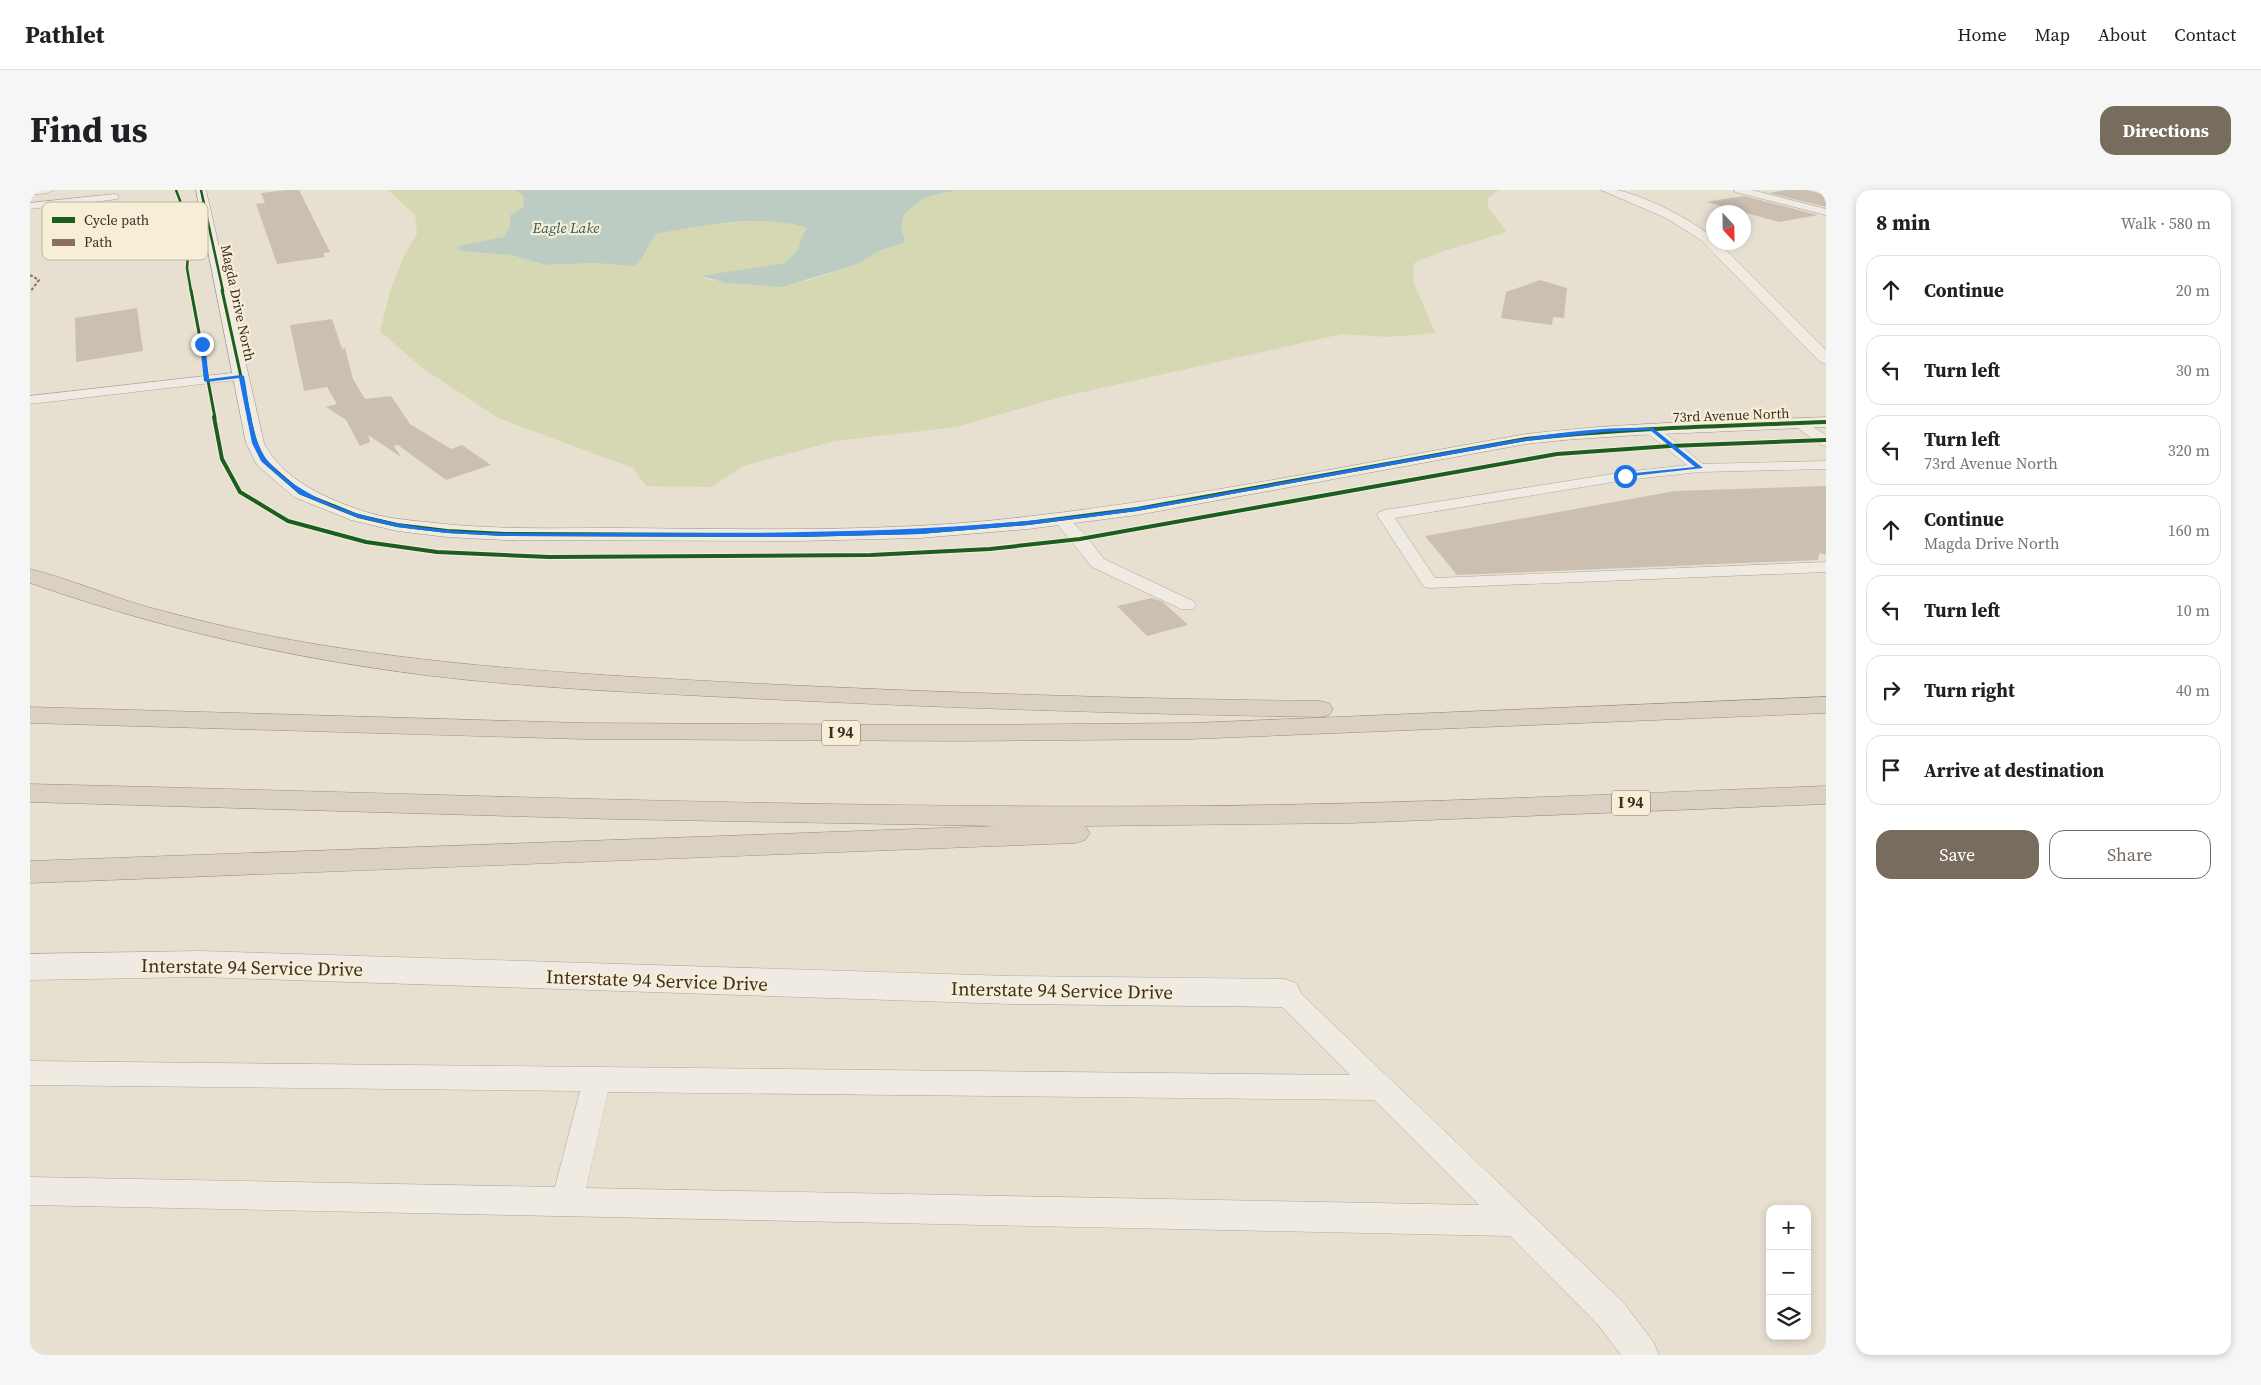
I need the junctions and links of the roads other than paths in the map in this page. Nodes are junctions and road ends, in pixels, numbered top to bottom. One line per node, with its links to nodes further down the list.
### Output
1 (48, 190): 4 (street)
2 (1606, 190): 9 (street)
3 (1739, 190): 7 (street)
4 (30, 192)
5 (115, 197): 6 (lane)
6 (68, 202)
7 (1826, 212)
8 (208, 223): 10 (street, Magda Drive North)
9 (1826, 359)
10 (241, 376): 11 (lane); 19 (street, Magda Drive North)
11 (30, 400)
12 (1826, 422): 13 (street, 73rd Avenue North)
13 (1800, 424): 14 (street, 73rd Avenue North); 15 (lane)
14 (1651, 429): 17 (lane); 18 (street, 73rd Avenue North)
15 (1826, 442)
16 (1826, 465): 17 (lane)
17 (1700, 468): 20 (lane)
18 (1061, 519): 19 (street, 73rd Avenue North); 22 (lane)
19 (504, 534)
20 (1826, 567)
21 (30, 576): 24 (highway)
22 (1187, 605)
23 (1826, 704): 24 (highway, I 94)
24 (1652, 712): 25 (highway, I 94)
25 (30, 715)
26 (30, 793): 28 (highway, I 94)
27 (1826, 795): 28 (highway, I 94)
28 (1436, 811): 29 (highway)
29 (30, 872)
30 (30, 967): 31 (street, Interstate 94 Service Drive)
31 (1284, 993): 34 (lane)
32 (30, 1072): 33 (lane)
33 (597, 1079): 34 (lane); 36 (lane)
34 (1380, 1088): 37 (lane)
35 (30, 1191): 36 (lane)
36 (566, 1202): 37 (lane)
37 (1515, 1221): 38 (lane)
38 (1642, 1355)

